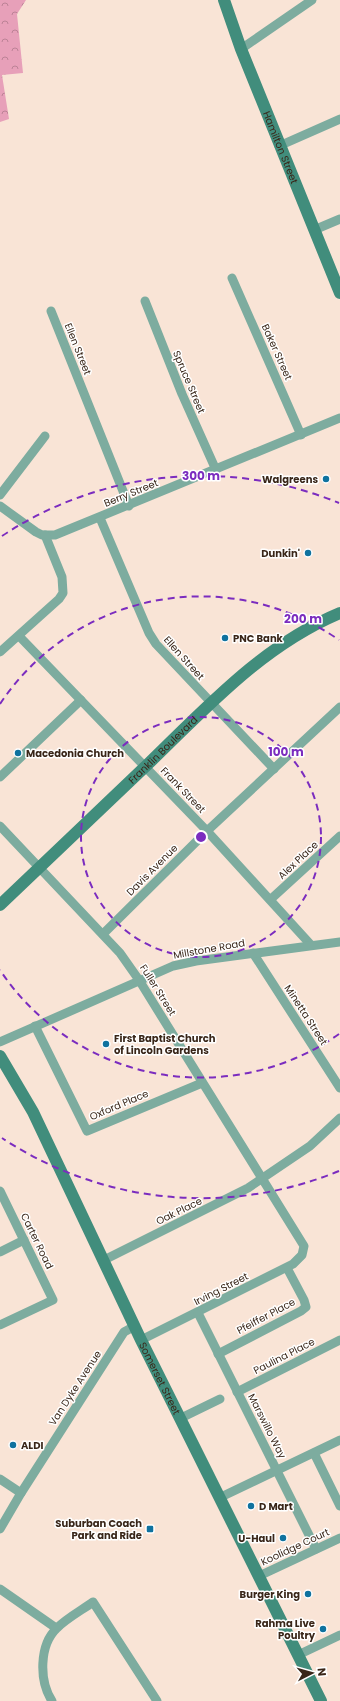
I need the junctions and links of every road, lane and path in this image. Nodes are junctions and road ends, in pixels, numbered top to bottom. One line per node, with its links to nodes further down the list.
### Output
1 (224, 0): 3 (main road, Hamilton Street)
2 (312, 0): 3 (street)
3 (241, 49): 5 (main road, Hamilton Street)
4 (340, 119): 5 (street)
5 (279, 146): 7 (main road, Hamilton Street)
6 (340, 219): 7 (street)
7 (314, 230): 9 (main road, Hamilton Street)
8 (232, 278): 13 (street, Baker Street)
9 (340, 293)
10 (145, 302): 15 (street, Spruce Street)
11 (51, 311): 18 (street, Ellen Street)
12 (340, 418): 13 (street, Berry Street)
13 (301, 435): 15 (street, Berry Street)
14 (45, 436): 16 (street)
15 (216, 470): 18 (street, Berry Street)
16 (0, 495)
17 (0, 506): 20 (street)
18 (130, 506): 19 (street, Berry Street)
19 (100, 518): 20 (street, Berry Street); 25 (street, Ellen Street)
20 (45, 535): 22 (street)
21 (340, 613): 25 (main road, Franklin Boulevard)
22 (18, 636): 23 (street); 24 (street, Frank Street)
23 (0, 652)
24 (81, 700): 27 (street, Frank Street); 29 (street)
25 (210, 703): 27 (main road, Franklin Boulevard); 28 (street, Ellen Street)
26 (340, 707): 28 (street, Davis Avenue)
27 (145, 766): 31 (street, Frank Street); 33 (main road, Franklin Boulevard)
28 (274, 769): 31 (street, Davis Avenue)
29 (0, 778)
30 (0, 826): 33 (street, Fuller Street)
31 (207, 831): 34 (street, Frank Street); 36 (street, Davis Avenue)
32 (340, 836): 34 (street, Alex Place)
33 (39, 867): 35 (main road, Franklin Boulevard); 36 (street, Fuller Street)
34 (271, 900): 38 (street, Frank Street)
35 (0, 905)
36 (103, 934): 40 (street, Fuller Street)
37 (340, 942): 38 (street, Millstone Road)
38 (311, 945): 39 (street, Millstone Road)
39 (253, 953): 40 (street, Millstone Road); 45 (street, Minetta Street)
40 (139, 980): 41 (street, Millstone Road); 44 (street, Fuller Street)
41 (35, 1026): 42 (street, Millstone Road); 44 (street, Oxford Place)
42 (0, 1042)
43 (0, 1056): 52 (main road, Somerset Street)
44 (202, 1083): 47 (street, Fuller Street)
45 (340, 1088)
46 (340, 1118): 47 (street, Oak Place)
47 (262, 1178): 50 (street, Fuller Street); 52 (street, Oak Place)
48 (0, 1191): 49 (street, Carter Road)
49 (24, 1240): 51 (street); 55 (street, Carter Road)
50 (304, 1250): 53 (street, Irving Street)
51 (0, 1252)
52 (104, 1260): 56 (main road, Somerset Street)
53 (287, 1268): 54 (street, Irving Street); 59 (street, Pfeiffer Place)
54 (198, 1313): 57 (street, Irving Street); 59 (street, Marswillo Way)
55 (0, 1325)
56 (135, 1326): 57 (main road, Somerset Street); 67 (street, Van Dyke Avenue)
57 (142, 1340): 62 (main road, Somerset Street)
58 (340, 1340): 60 (street, Paulina Place)
59 (218, 1354): 60 (street, Marswillo Way)
60 (237, 1392): 65 (street, Marswillo Way)
61 (220, 1399): 62 (street)
62 (181, 1418): 68 (main road, Somerset Street)
63 (340, 1440): 64 (street)
64 (314, 1453): 65 (street); 69 (street)
65 (277, 1470): 68 (street); 72 (street, Marswillo Way)
66 (0, 1479): 67 (street)
67 (21, 1492): 70 (street, Van Dyke Avenue)
68 (221, 1497): 73 (main road, Somerset Street)
69 (340, 1506)
70 (0, 1529)
71 (340, 1538): 72 (street, Koolidge Court)
72 (316, 1549): 73 (street, Koolidge Court)
73 (259, 1576): 77 (main road, Somerset Street)
74 (0, 1589): 75 (street)
75 (56, 1628): 78 (street); 79 (street)
76 (340, 1635): 77 (street)
77 (298, 1655): 80 (main road, Somerset Street)
78 (52, 1701)
79 (157, 1701)
80 (321, 1701)

